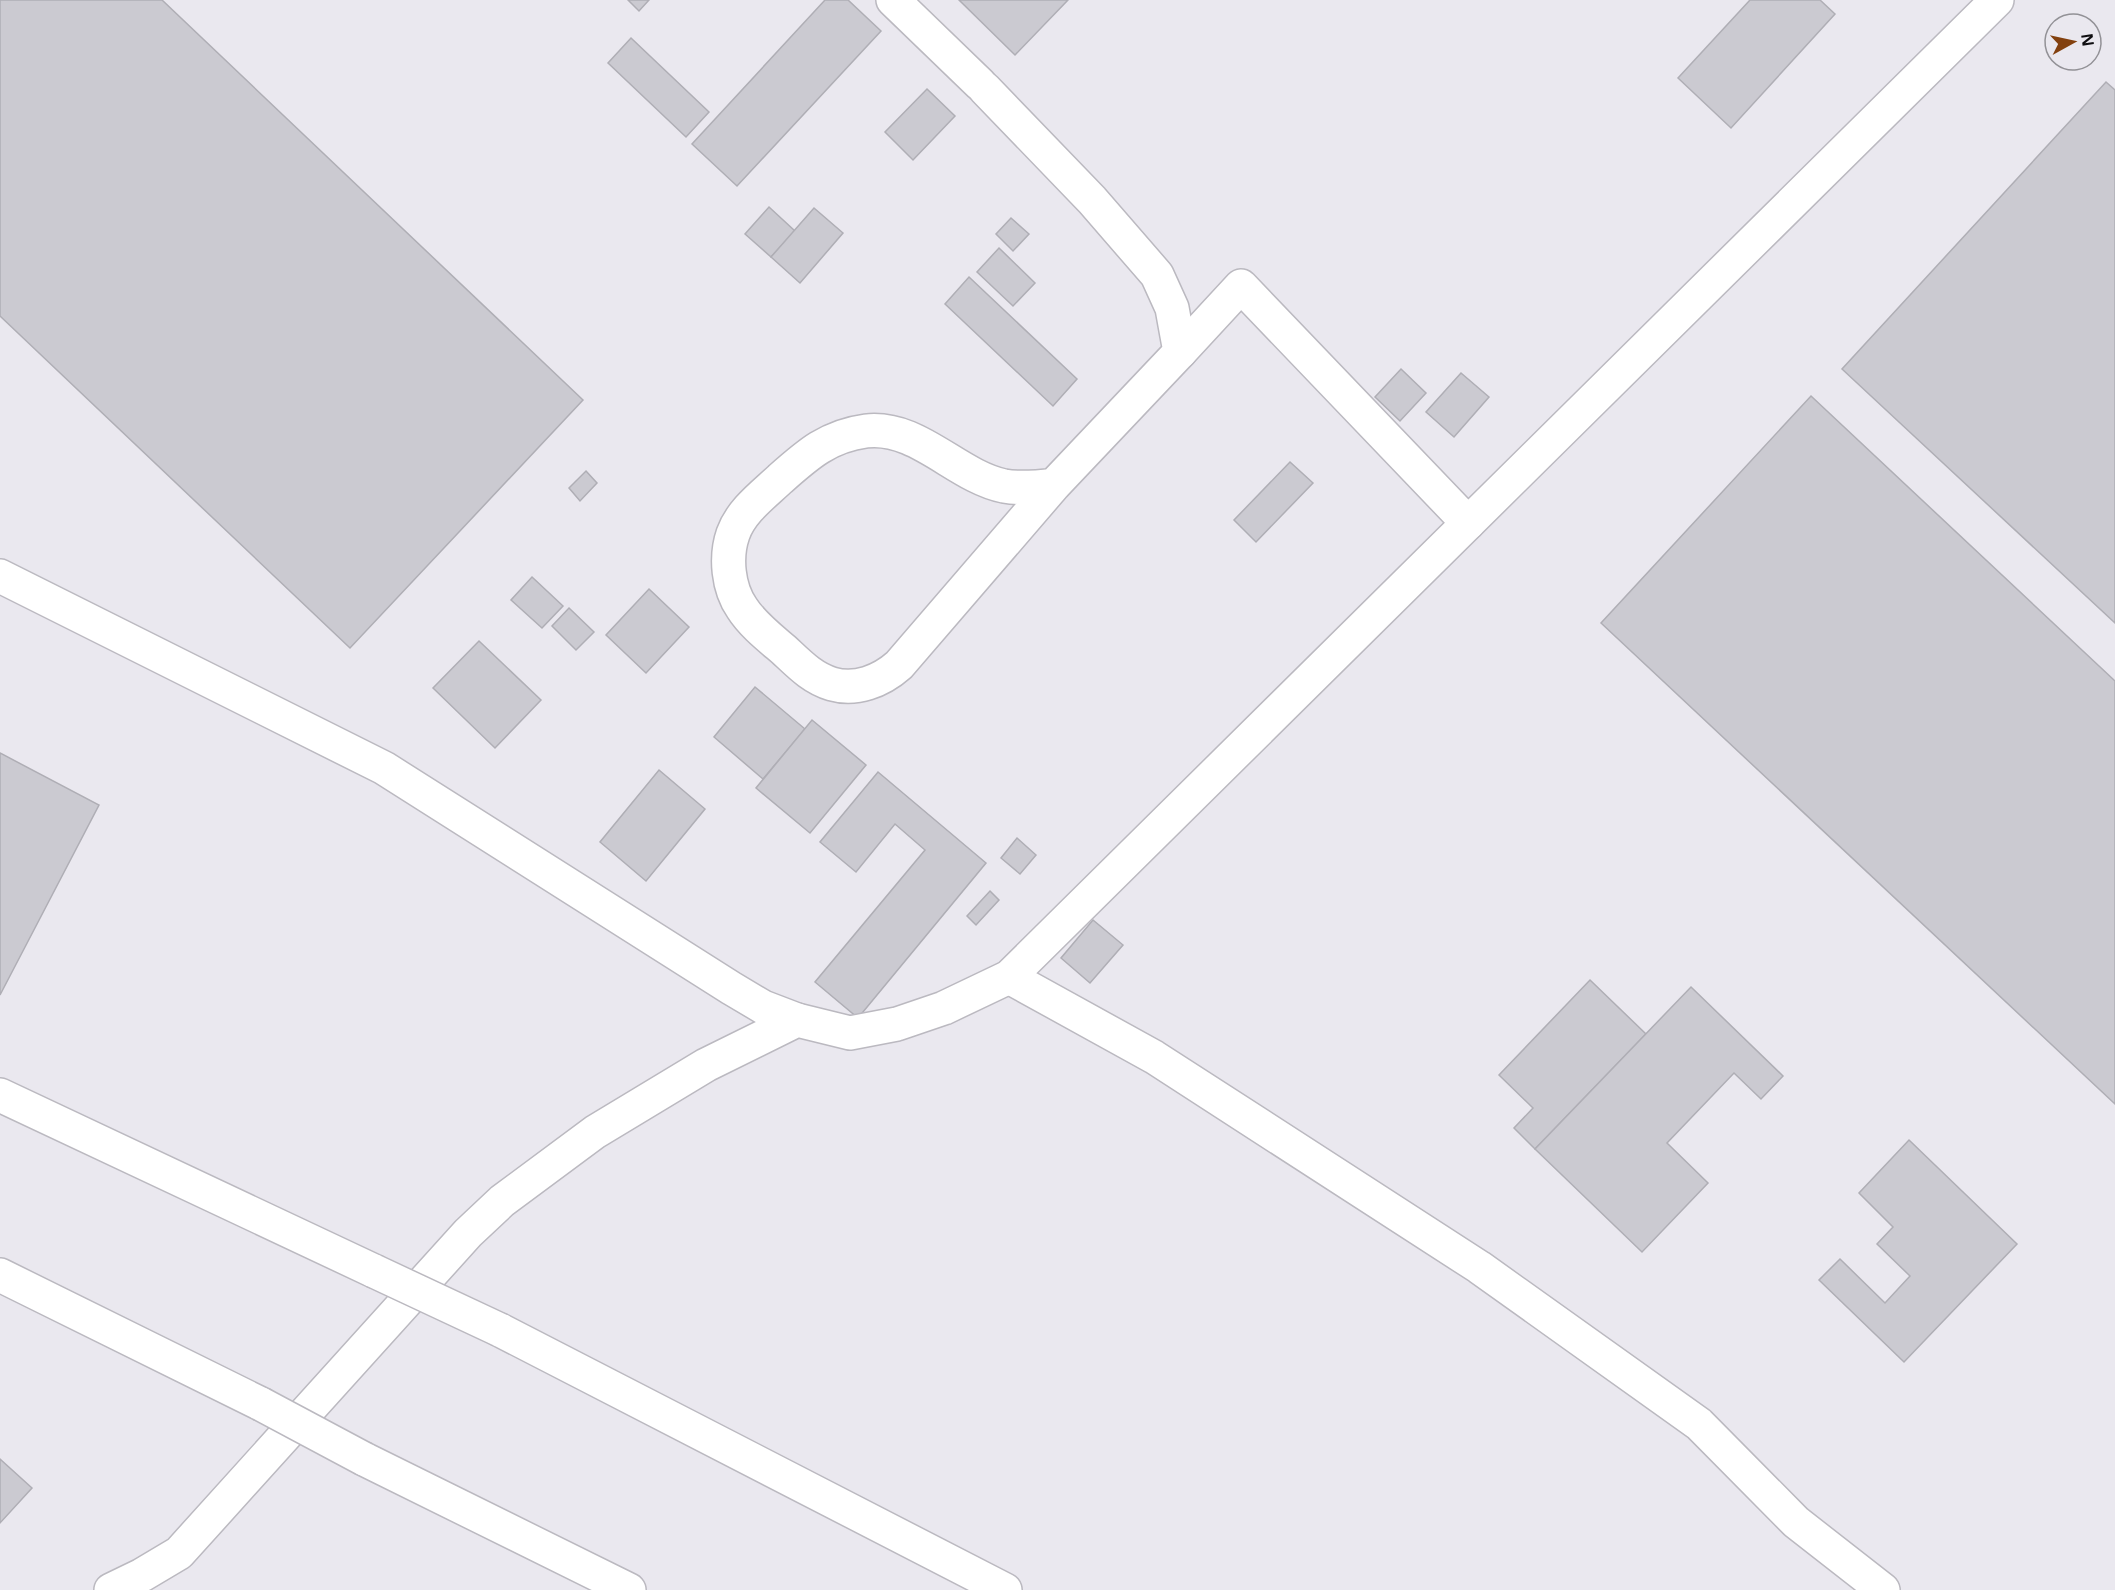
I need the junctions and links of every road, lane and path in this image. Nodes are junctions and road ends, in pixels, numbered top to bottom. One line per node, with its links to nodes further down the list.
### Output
1 (893, 0): 3 (main road)
2 (1997, 0): 5 (main road)
3 (1180, 352): 4 (main road); 5 (main road)
4 (1054, 485): 4 (main road)
5 (1468, 523): 7 (main road)
6 (0, 576): 8 (main road)
7 (1009, 977): 8 (main road); 14 (main road)
8 (796, 1020): 11 (main road)
9 (0, 1095): 13 (main road, bridge)
10 (0, 1275): 12 (main road, bridge)
11 (111, 1590)
12 (629, 1590)
13 (1005, 1590)
14 (1883, 1590)

